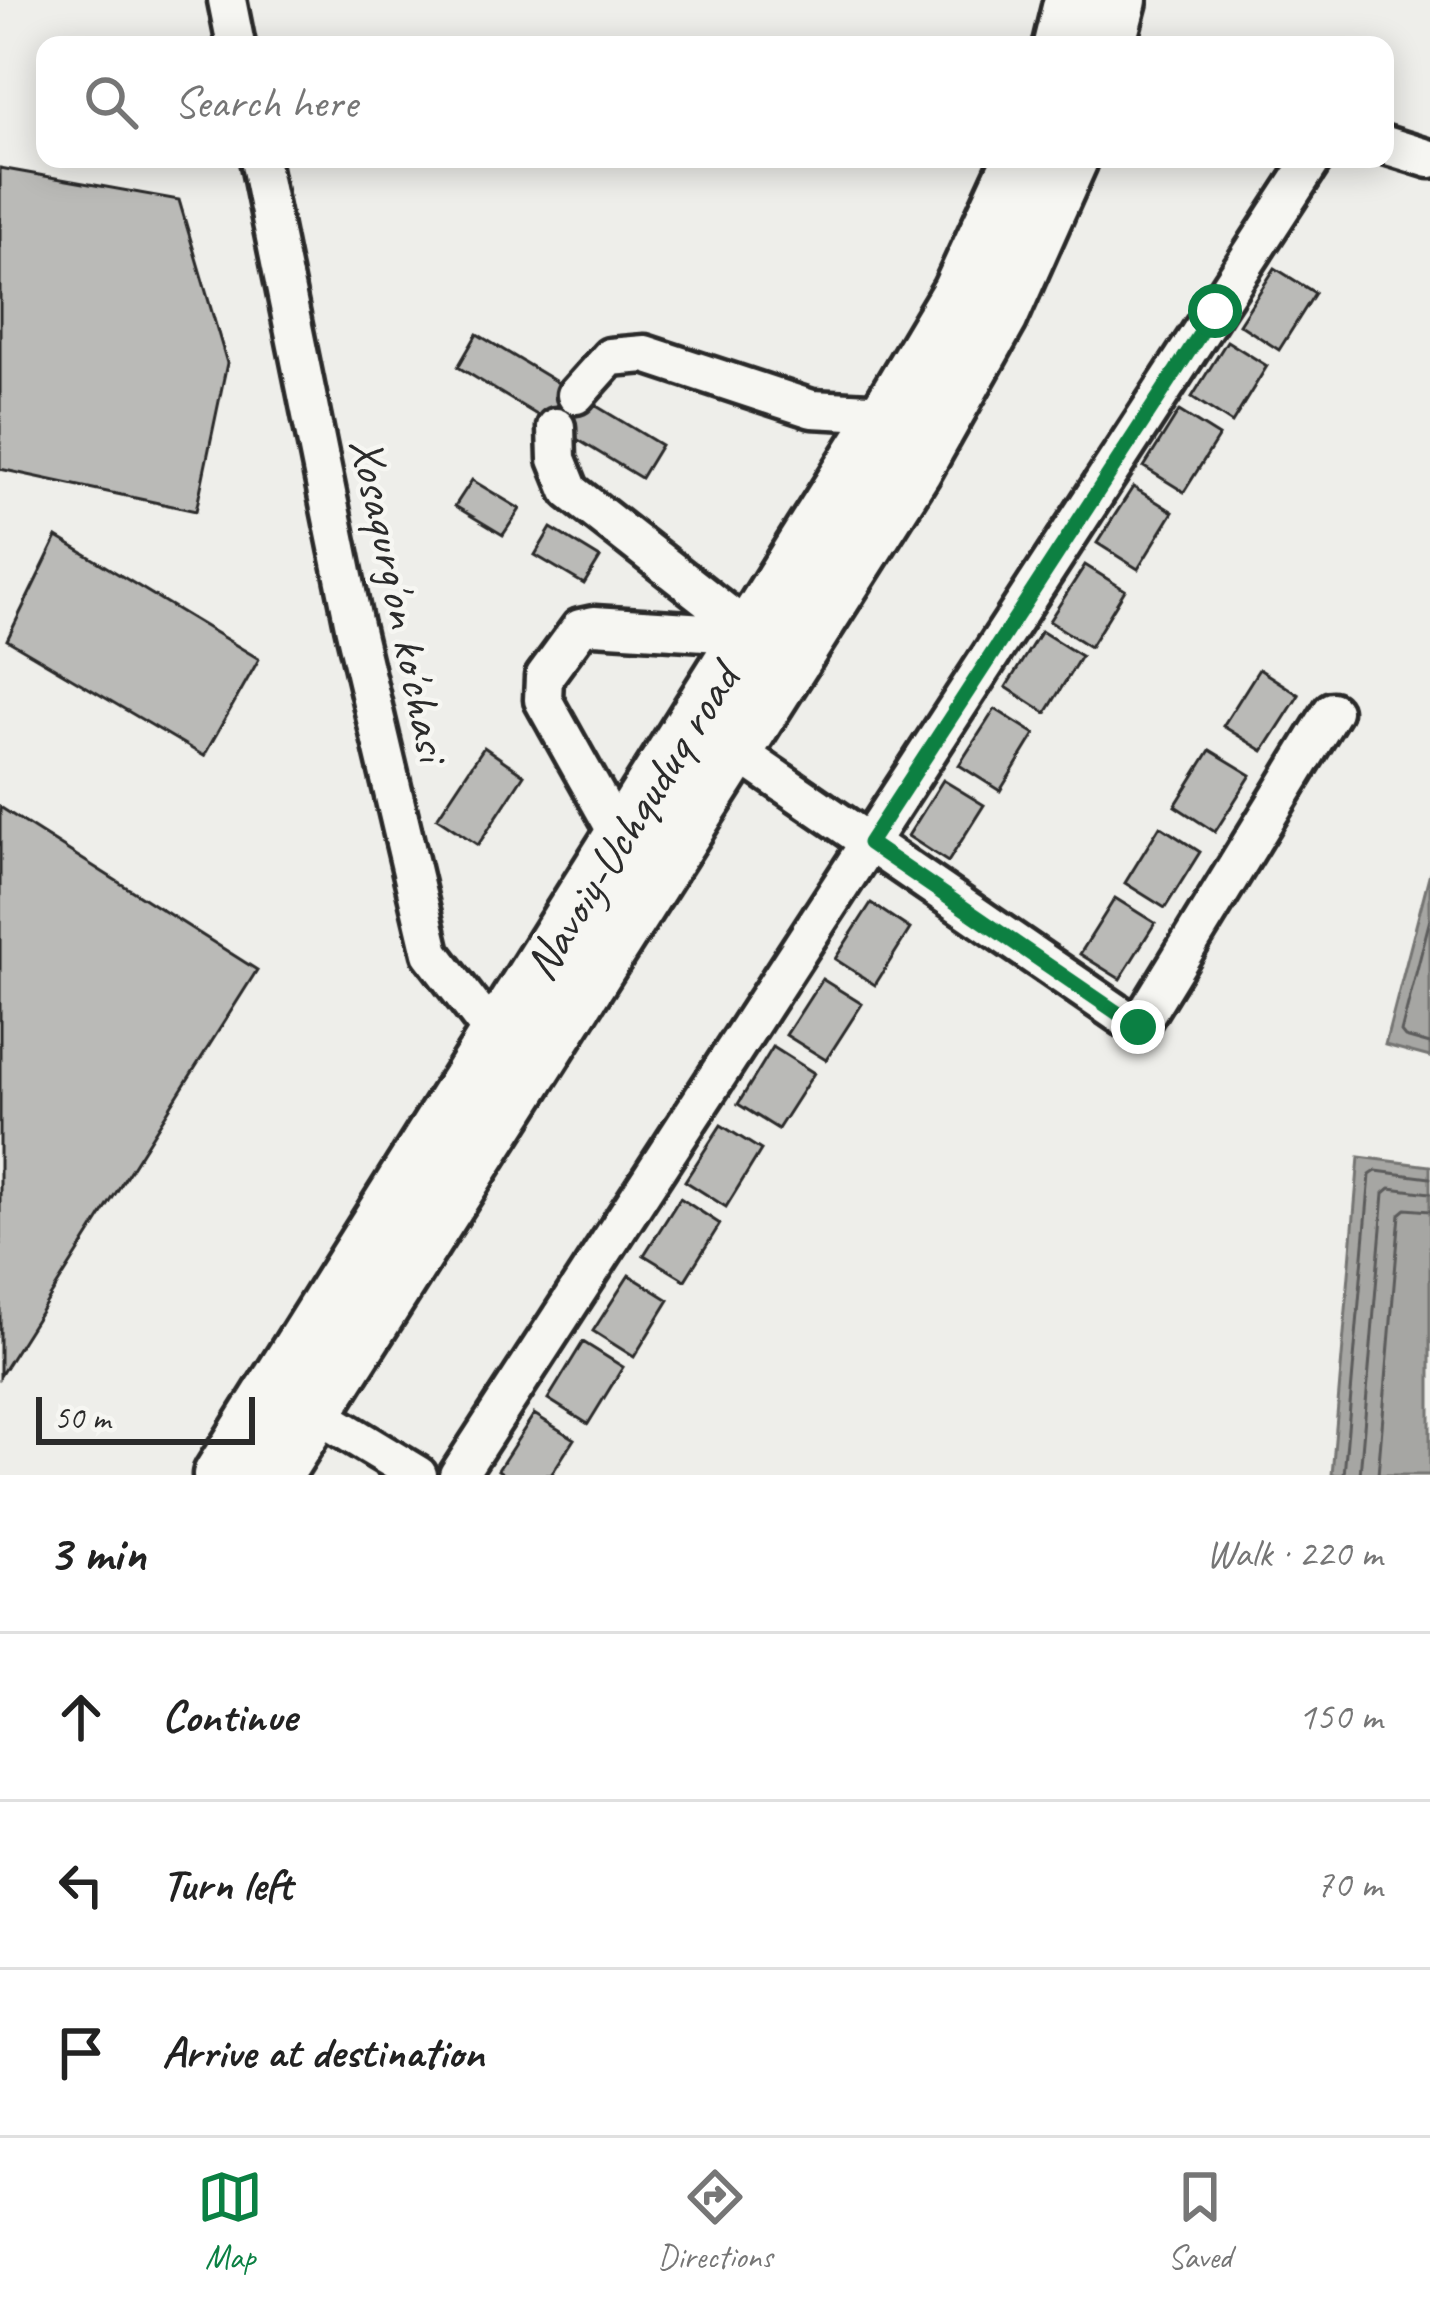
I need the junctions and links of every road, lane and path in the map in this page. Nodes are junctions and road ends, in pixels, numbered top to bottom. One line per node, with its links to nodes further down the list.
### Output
1 (226, 0): 4 (street)
2 (1072, 0): 3 (highway)
3 (1104, 35)
4 (234, 36)
5 (1394, 148): 6 (street)
6 (1430, 159)
7 (261, 168): 19 (street, Xosaqurg'on ko'chasi)
8 (1017, 168): 12 (highway, Navoiy-Uchquduq road)
9 (1066, 168): 16 (highway, Navoiy-Uchquduq road)
10 (1307, 168): 18 (street)
11 (576, 395): 12 (street)
12 (888, 413): 14 (highway, Navoiy-Uchquduq road)
13 (556, 427): 14 (street)
14 (750, 632): 17 (highway, Navoiy-Uchquduq road); 17 (street)
15 (1332, 711): 18 (street)
16 (736, 751): 18 (street); 19 (highway, Navoiy-Uchquduq road)
17 (620, 838): 19 (highway, Navoiy-Uchquduq road)
18 (869, 843): 24 (street)
19 (511, 1056): 20 (highway, Navoiy-Uchquduq road); 21 (highway, Navoiy-Uchquduq road)
20 (314, 1412): 22 (highway, Navoiy-Uchquduq road); 23 (street)
21 (220, 1475)
22 (274, 1475)
23 (418, 1475)
24 (458, 1475)

